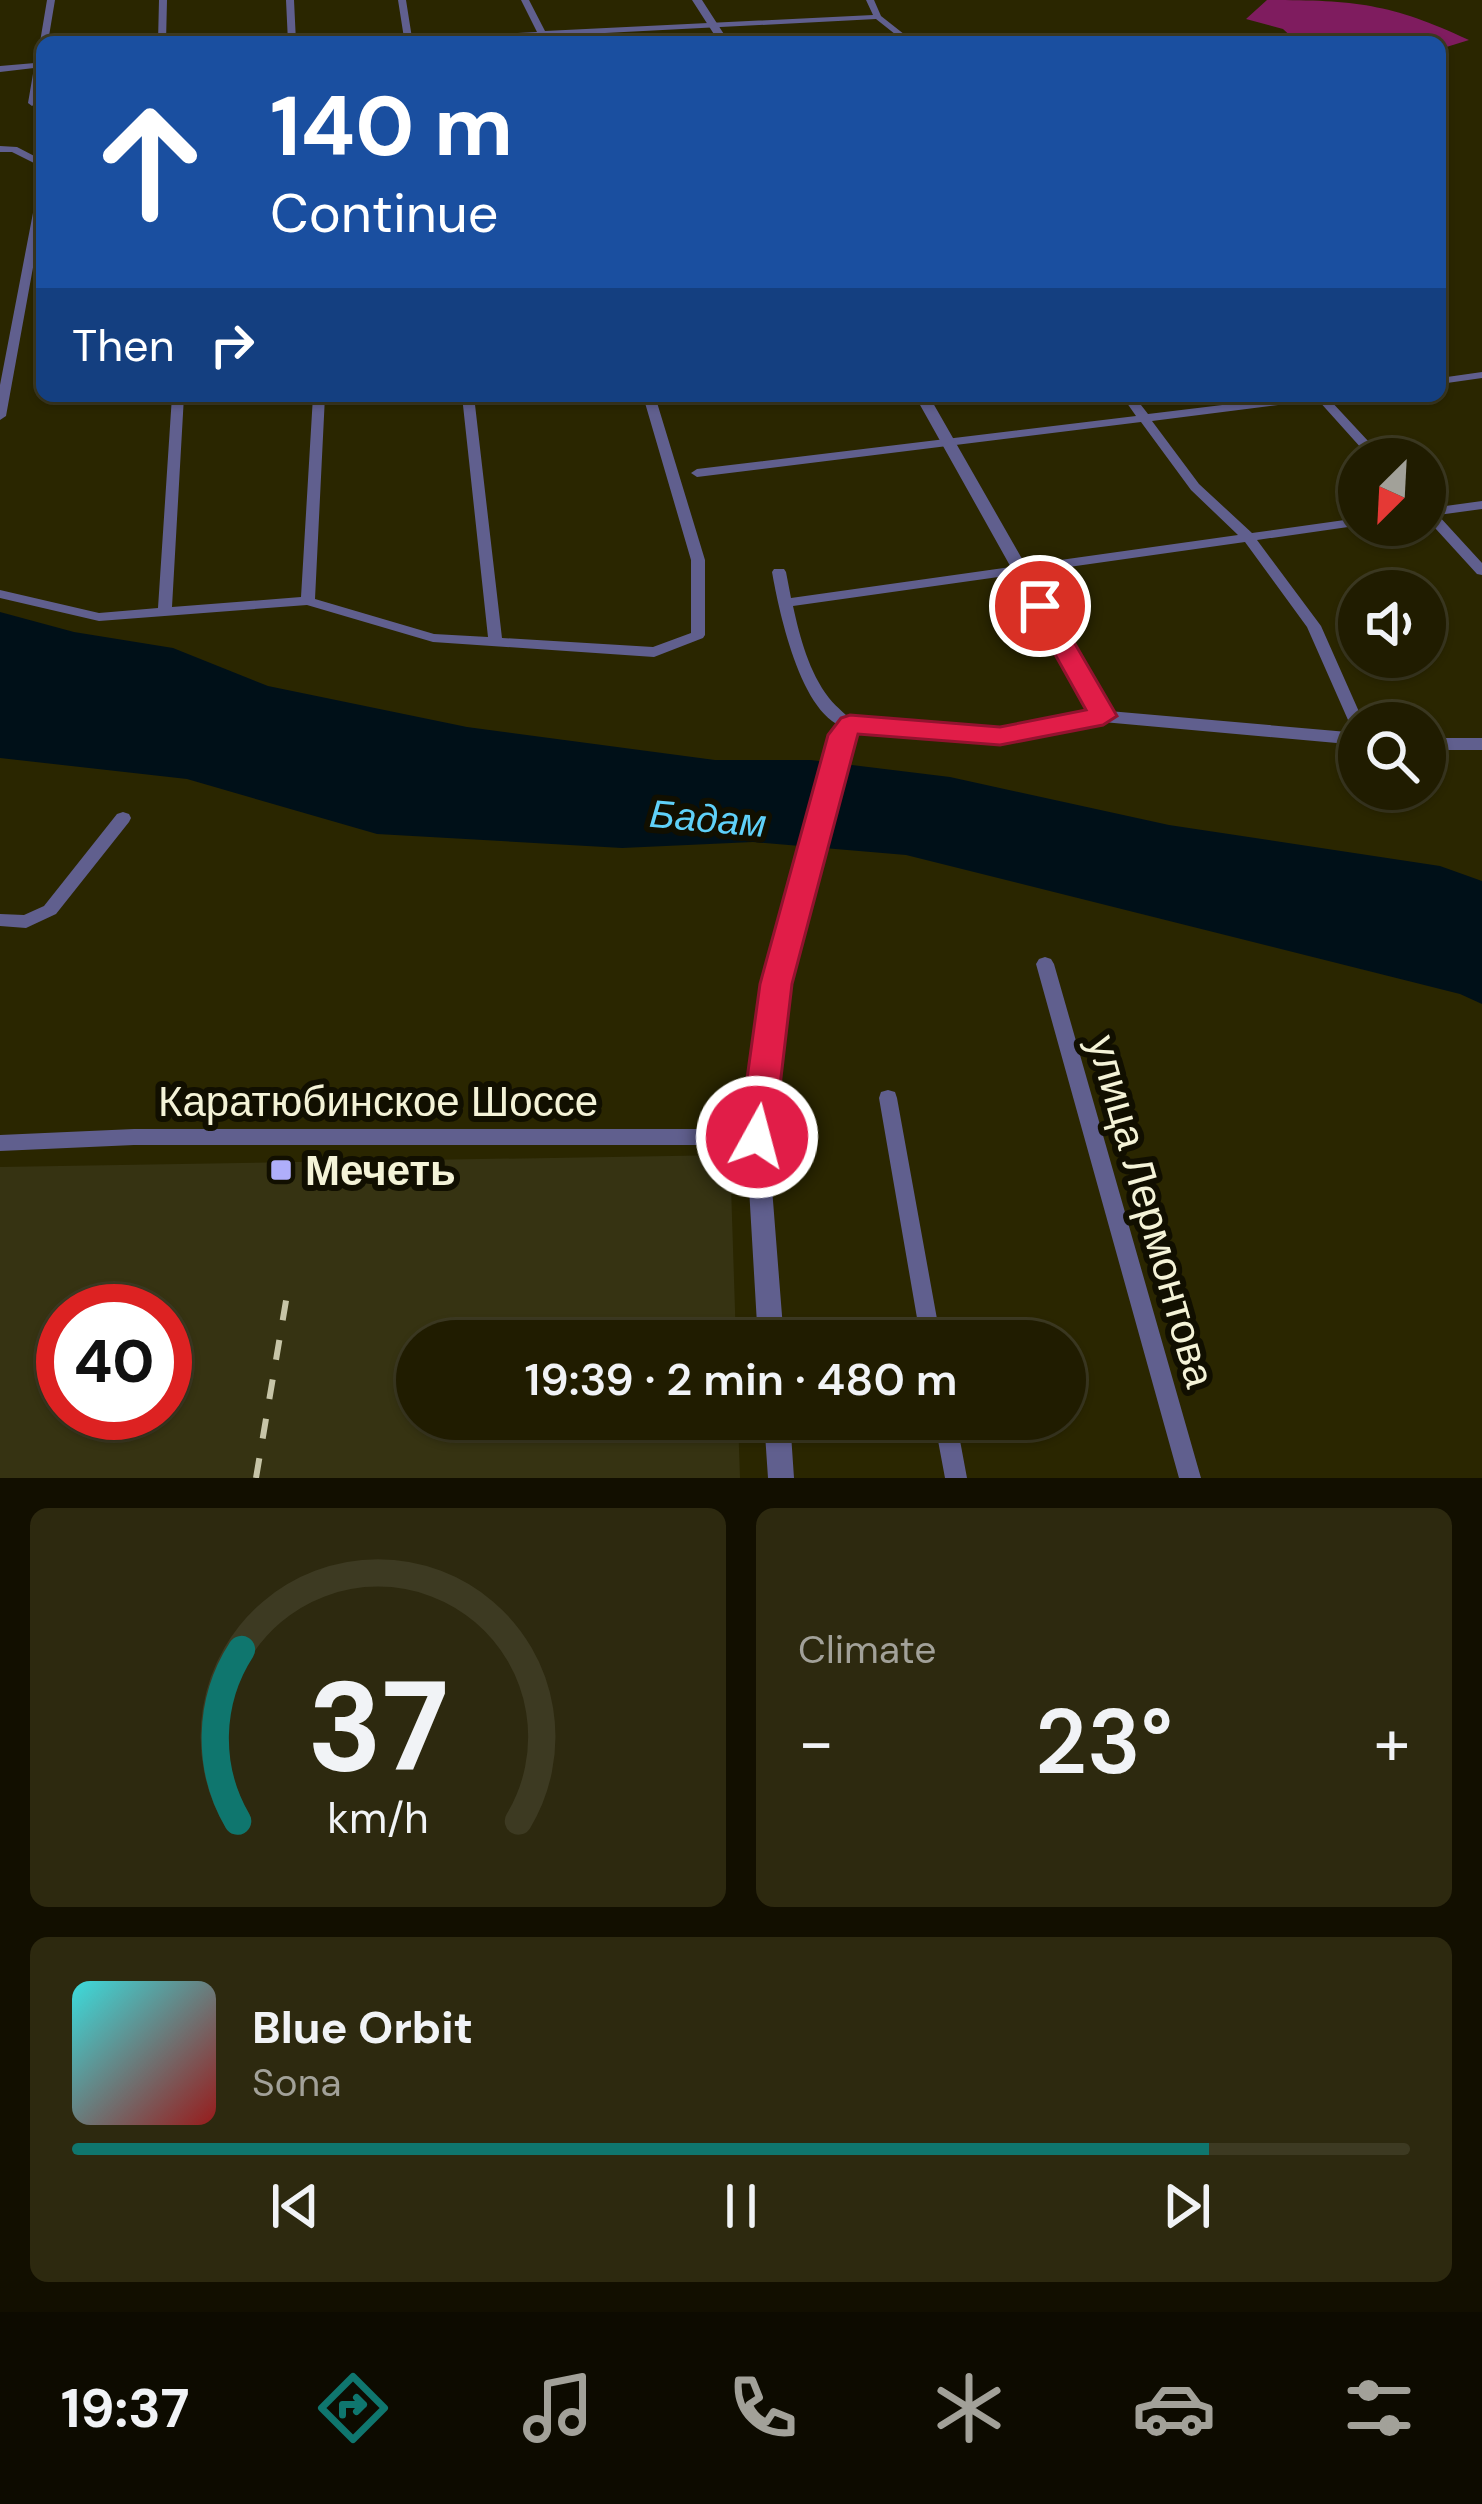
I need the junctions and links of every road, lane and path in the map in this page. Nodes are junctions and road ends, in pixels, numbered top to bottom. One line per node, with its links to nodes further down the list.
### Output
1 (51, 0): 10 (street)
2 (163, 0): 11 (street)
3 (290, 0): 12 (street)
4 (402, 0): 13 (street)
5 (524, 0): 14 (street)
6 (697, 0): 9 (street)
7 (870, 0): 8 (street)
8 (878, 17): 9 (street); 17 (street)
9 (713, 26): 15 (street); 16 (street)
10 (45, 36)
11 (162, 36)
12 (292, 36)
13 (407, 36)
14 (542, 36)
15 (583, 36)
16 (720, 36)
17 (902, 36)
18 (36, 65): 19 (street)
19 (0, 69)
20 (36, 84): 21 (street)
21 (32, 103)
22 (0, 149): 23 (street)
23 (36, 161)
24 (36, 241): 35 (street)
25 (1482, 375): 26 (street)
26 (1446, 380)
27 (178, 402): 51 (street)
28 (319, 402): 49 (street)
29 (469, 402): 52 (street)
30 (652, 402): 52 (street)
31 (925, 402): 38 (street)
32 (1133, 402): 36 (street)
33 (1274, 402): 36 (street)
34 (1327, 402): 37 (street)
35 (0, 416)
36 (1147, 418): 38 (street); 44 (street)
37 (1359, 438)
38 (948, 442): 39 (street); 45 (street)
39 (697, 473)
40 (1482, 505): 41 (street)
41 (1446, 510)
42 (1338, 525): 44 (street)
43 (1446, 533): 47 (street)
44 (1248, 537): 45 (street); 53 (street)
45 (1019, 569): 50 (street); 54 (street)
46 (779, 572): 50 (street)
47 (1482, 572)
48 (0, 594): 51 (street)
49 (308, 601): 51 (street); 52 (street)
50 (785, 604): 55 (street)
51 (165, 610)
52 (494, 641)
53 (1347, 702)
54 (1103, 716): 55 (street); 56 (street)
55 (850, 724): 63 (street)
56 (1338, 737)
57 (1446, 744): 58 (street)
58 (1482, 744)
59 (123, 818): 60 (street)
60 (0, 920)
61 (1045, 964): 71 (street, улица Лермонтова)
62 (889, 1098): 66 (street)
63 (757, 1137): 64 (street, Каратюбинское Шоссе); 65 (street)
64 (0, 1143)
65 (770, 1320)
66 (928, 1320)
67 (778, 1440): 69 (street)
68 (949, 1440): 70 (street)
69 (781, 1478)
70 (956, 1478)
71 (1190, 1478)

